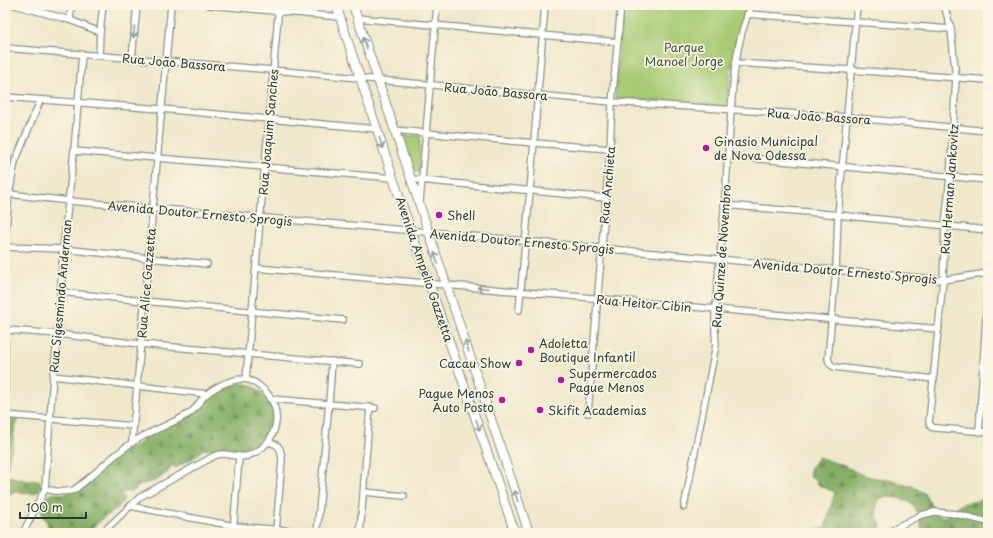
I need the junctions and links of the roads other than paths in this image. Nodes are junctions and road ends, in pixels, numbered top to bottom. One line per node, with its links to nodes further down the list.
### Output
1 (15, 5): 15 (street)
2 (71, 5): 20 (street)
3 (103, 5): 24 (street)
4 (137, 5): 30 (street, one-way to 30)
5 (171, 5): 31 (street, Rua Alice Gazzetta)
6 (209, 5): 16 (street)
7 (336, 5): 18 (main road, Avenida Ampelio Gazzetta)
8 (353, 5): 19 (main road, Avenida Ampelio Gazzetta)
9 (437, 5): 22 (street)
10 (545, 5): 25 (street)
11 (620, 5): 26 (street, Rua Anchieta)
12 (752, 5): 17 (street, Rua Quinze de Novembro)
13 (857, 5): 21 (street)
14 (944, 5): 23 (street, Rua Herman Jankovitz)
15 (38, 8): 20 (street)
16 (279, 8): 18 (street); 33 (street, Rua Joaquim Sanches)
17 (747, 14): 21 (street); 32 (street, Rua Quinze de Novembro)
18 (340, 17): 36 (main road, Avenida Ampelio Gazzetta)
19 (357, 18): 22 (street); 37 (main road, Avenida Ampelio Gazzetta, one-way to 19)
20 (70, 20): 24 (street)
21 (855, 22): 23 (street); 34 (street)
22 (436, 26): 25 (street); 39 (street)
23 (951, 29): 35 (street, Rua Herman Jankovitz)
24 (100, 32): 29 (street)
25 (542, 35): 26 (street); 40 (street)
26 (618, 42): 43 (street, Rua Anchieta)
27 (5, 48): 28 (street, Rua João Bassora)
28 (82, 55): 29 (street, Rua João Bassora); 44 (street, Rua Sigesmindo Anderman)
29 (99, 55): 30 (street, Rua João Bassora)
30 (132, 58): 31 (street, Rua João Bassora)
31 (165, 62): 33 (street, Rua João Bassora); 45 (street, Rua Alice Gazzetta)
32 (736, 63): 34 (street); 46 (street, Rua Quinze de Novembro)
33 (274, 70): 36 (street, Rua João Bassora); 48 (street, Rua Joaquim Sanches)
34 (851, 70): 35 (street); 47 (street)
35 (956, 78): 38 (street); 49 (street, Rua Herman Jankovitz)
36 (362, 79): 37 (street, Rua João Bassora); 50 (main road, Avenida Ampelio Gazzetta)
37 (378, 80): 39 (street, Rua João Bassora); 51 (main road, Avenida Ampelio Gazzetta)
38 (988, 80)
39 (430, 86): 40 (street, Rua João Bassora); 53 (street)
40 (538, 94): 43 (street, Rua João Bassora); 54 (street)
41 (5, 97): 42 (street)
42 (40, 101): 44 (street); 67 (street)
43 (612, 102): 46 (street, Rua João Bassora); 55 (street, Rua Anchieta)
44 (78, 103): 45 (street); 56 (street, Rua Sigesmindo Anderman)
45 (161, 109): 48 (street); 58 (street, Rua Alice Gazzetta)
46 (731, 111): 47 (street, Rua João Bassora); 57 (street, Rua Quinze de Novembro)
47 (846, 117): 49 (street, Rua João Bassora); 60 (street)
48 (268, 119): 50 (street); 59 (street, Rua Joaquim Sanches)
49 (954, 127): 52 (street, Rua João Bassora); 61 (street, Rua Herman Jankovitz)
50 (377, 129): 62 (main road, Avenida Ampelio Gazzetta, one-way to 62)
51 (394, 130): 53 (street); 63 (main road, Avenida Ampelio Gazzetta)
52 (988, 131)
53 (426, 132): 54 (street); 64 (street)
54 (534, 143): 55 (street); 66 (street)
55 (610, 149): 68 (street, Rua Anchieta)
56 (74, 151): 58 (street); 69 (street, Rua Sigesmindo Anderman)
57 (728, 156): 60 (street); 70 (street, Rua Quinze de Novembro)
58 (157, 158): 59 (street); 71 (street, Rua Alice Gazzetta)
59 (265, 167): 62 (street); 74 (street, Rua Joaquim Sanches)
60 (842, 167): 61 (street); 73 (street)
61 (950, 177): 65 (street); 75 (street, Rua Herman Jankovitz)
62 (393, 178): 77 (main road, Avenida Ampelio Gazzetta)
63 (410, 179): 64 (street); 72 (main road, Avenida Ampelio Gazzetta)
64 (422, 180): 66 (street); 72 (street)
65 (988, 180)
66 (530, 191): 68 (street); 80 (street)
67 (9, 194): 69 (street, Avenida Doutor Ernesto Sprogis); 79 (street)
68 (606, 198): 83 (street, Rua Anchieta)
69 (69, 201): 71 (street, Avenida Doutor Ernesto Sprogis); 82 (street, Rua Sigesmindo Anderman)
70 (724, 205): 73 (street); 85 (street, Rua Quinze de Novembro)
71 (153, 208): 74 (street, Avenida Doutor Ernesto Sprogis); 84 (street, Rua Alice Gazzetta)
72 (420, 208): 78 (main road, Avenida Ampelio Gazzetta)
73 (838, 215): 75 (street); 88 (street)
74 (260, 218): 77 (street, Avenida Doutor Ernesto Sprogis); 87 (street, Rua Joaquim Sanches)
75 (945, 225): 76 (street); 90 (street, Rua Herman Jankovitz)
76 (988, 230)
77 (412, 231): 78 (street, Avenida Doutor Ernesto Sprogis); 91 (main road, Avenida Ampelio Gazzetta)
78 (428, 232): 80 (street, Avenida Doutor Ernesto Sprogis); 92 (main road, Avenida Ampelio Gazzetta, one-way to 78)
79 (5, 241)
80 (525, 241): 83 (street, Avenida Doutor Ernesto Sprogis); 94 (street)
81 (5, 247): 82 (street)
82 (63, 249): 84 (street); 95 (street, Rua Sigesmindo Anderman)
83 (602, 249): 85 (street, Avenida Doutor Ernesto Sprogis); 96 (street, Rua Anchieta)
84 (148, 259): 86 (street); 97 (street, Rua Alice Gazzetta)
85 (720, 259): 88 (street, Avenida Doutor Ernesto Sprogis); 100 (street, Rua Quinze de Novembro)
86 (207, 264)
87 (256, 268): 91 (street, Rua Heitor Cibin); 101 (street, Rua Joaquim Sanches)
88 (836, 270): 90 (street, Avenida Doutor Ernesto Sprogis); 102 (street)
89 (988, 273): 90 (street, Avenida Doutor Ernesto Sprogis)
90 (943, 280): 104 (street, Rua Herman Jankovitz)
91 (430, 283): 92 (street, Rua Heitor Cibin); 118 (main road, Avenida Ampelio Gazzetta)
92 (445, 285): 94 (street, Rua Heitor Cibin, one-way to 92); 119 (main road, Avenida Ampelio Gazzetta, one-way to 92)
93 (988, 285): 124 (street)
94 (521, 291): 96 (street, Rua Heitor Cibin); 99 (street)
95 (60, 292): 97 (street); 106 (street, Rua Sigesmindo Anderman)
96 (597, 299): 100 (street, Rua Heitor Cibin); 120 (street, Rua Anchieta)
97 (144, 301): 101 (street); 107 (street, Rua Alice Gazzetta)
98 (5, 309): 105 (street)
99 (519, 310)
100 (715, 310): 102 (street, Rua Heitor Cibin); 133 (street, Rua Quinze de Novembro)
101 (252, 311): 103 (street); 108 (street, Rua Joaquim Sanches)
102 (832, 319): 104 (street, Rua Heitor Cibin); 113 (street)
103 (343, 320)
104 (939, 329): 113 (street, Rua Herman Jankovitz)
105 (6, 330): 106 (street); 121 (street)
106 (58, 334): 107 (street); 111 (street, Rua Sigesmindo Anderman)
107 (140, 344): 108 (street); 114 (street, Rua Alice Gazzetta)
108 (249, 354): 109 (street); 112 (street, Rua Joaquim Sanches)
109 (332, 361): 110 (street); 117 (street)
110 (360, 364)
111 (53, 376): 114 (street); 122 (street, Rua Sigesmindo Anderman)
112 (246, 379): 115 (street); 116 (street)
113 (934, 379): 124 (street, Rua Herman Jankovitz)
114 (138, 386): 115 (street); 123 (street, Rua Alice Gazzetta)
115 (206, 394): 126 (street)
116 (270, 396): 117 (street); 127 (street)
117 (329, 403): 130 (street); 140 (street)
118 (471, 404): 119 (main road); 142 (main road, Avenida Ampelio Gazzetta, one-way to 142)
119 (488, 411): 143 (main road, Avenida Ampelio Gazzetta, one-way to 119)
120 (588, 413)
121 (5, 416): 122 (street)
122 (50, 419): 123 (street); 129 (street, Rua Sigesmindo Anderman)
123 (134, 426): 126 (street, Rua Alice Gazzetta)
124 (979, 432): 125 (street)
125 (988, 432)
126 (132, 442): 129 (street)
127 (268, 442): 128 (street); 136 (street)
128 (239, 457): 132 (street); 135 (street)
129 (45, 489): 138 (street, Rua Sigesmindo Anderman)
130 (364, 492): 131 (street); 141 (street)
131 (404, 496)
132 (130, 506): 135 (street); 137 (street)
133 (684, 507)
134 (988, 522): 144 (street)
135 (234, 526): 136 (street); 139 (street)
136 (276, 531): 140 (street)
137 (103, 532)
138 (23, 533)
139 (233, 533)
140 (318, 533)
141 (360, 533)
142 (514, 533)
143 (529, 533)
144 (890, 533)

